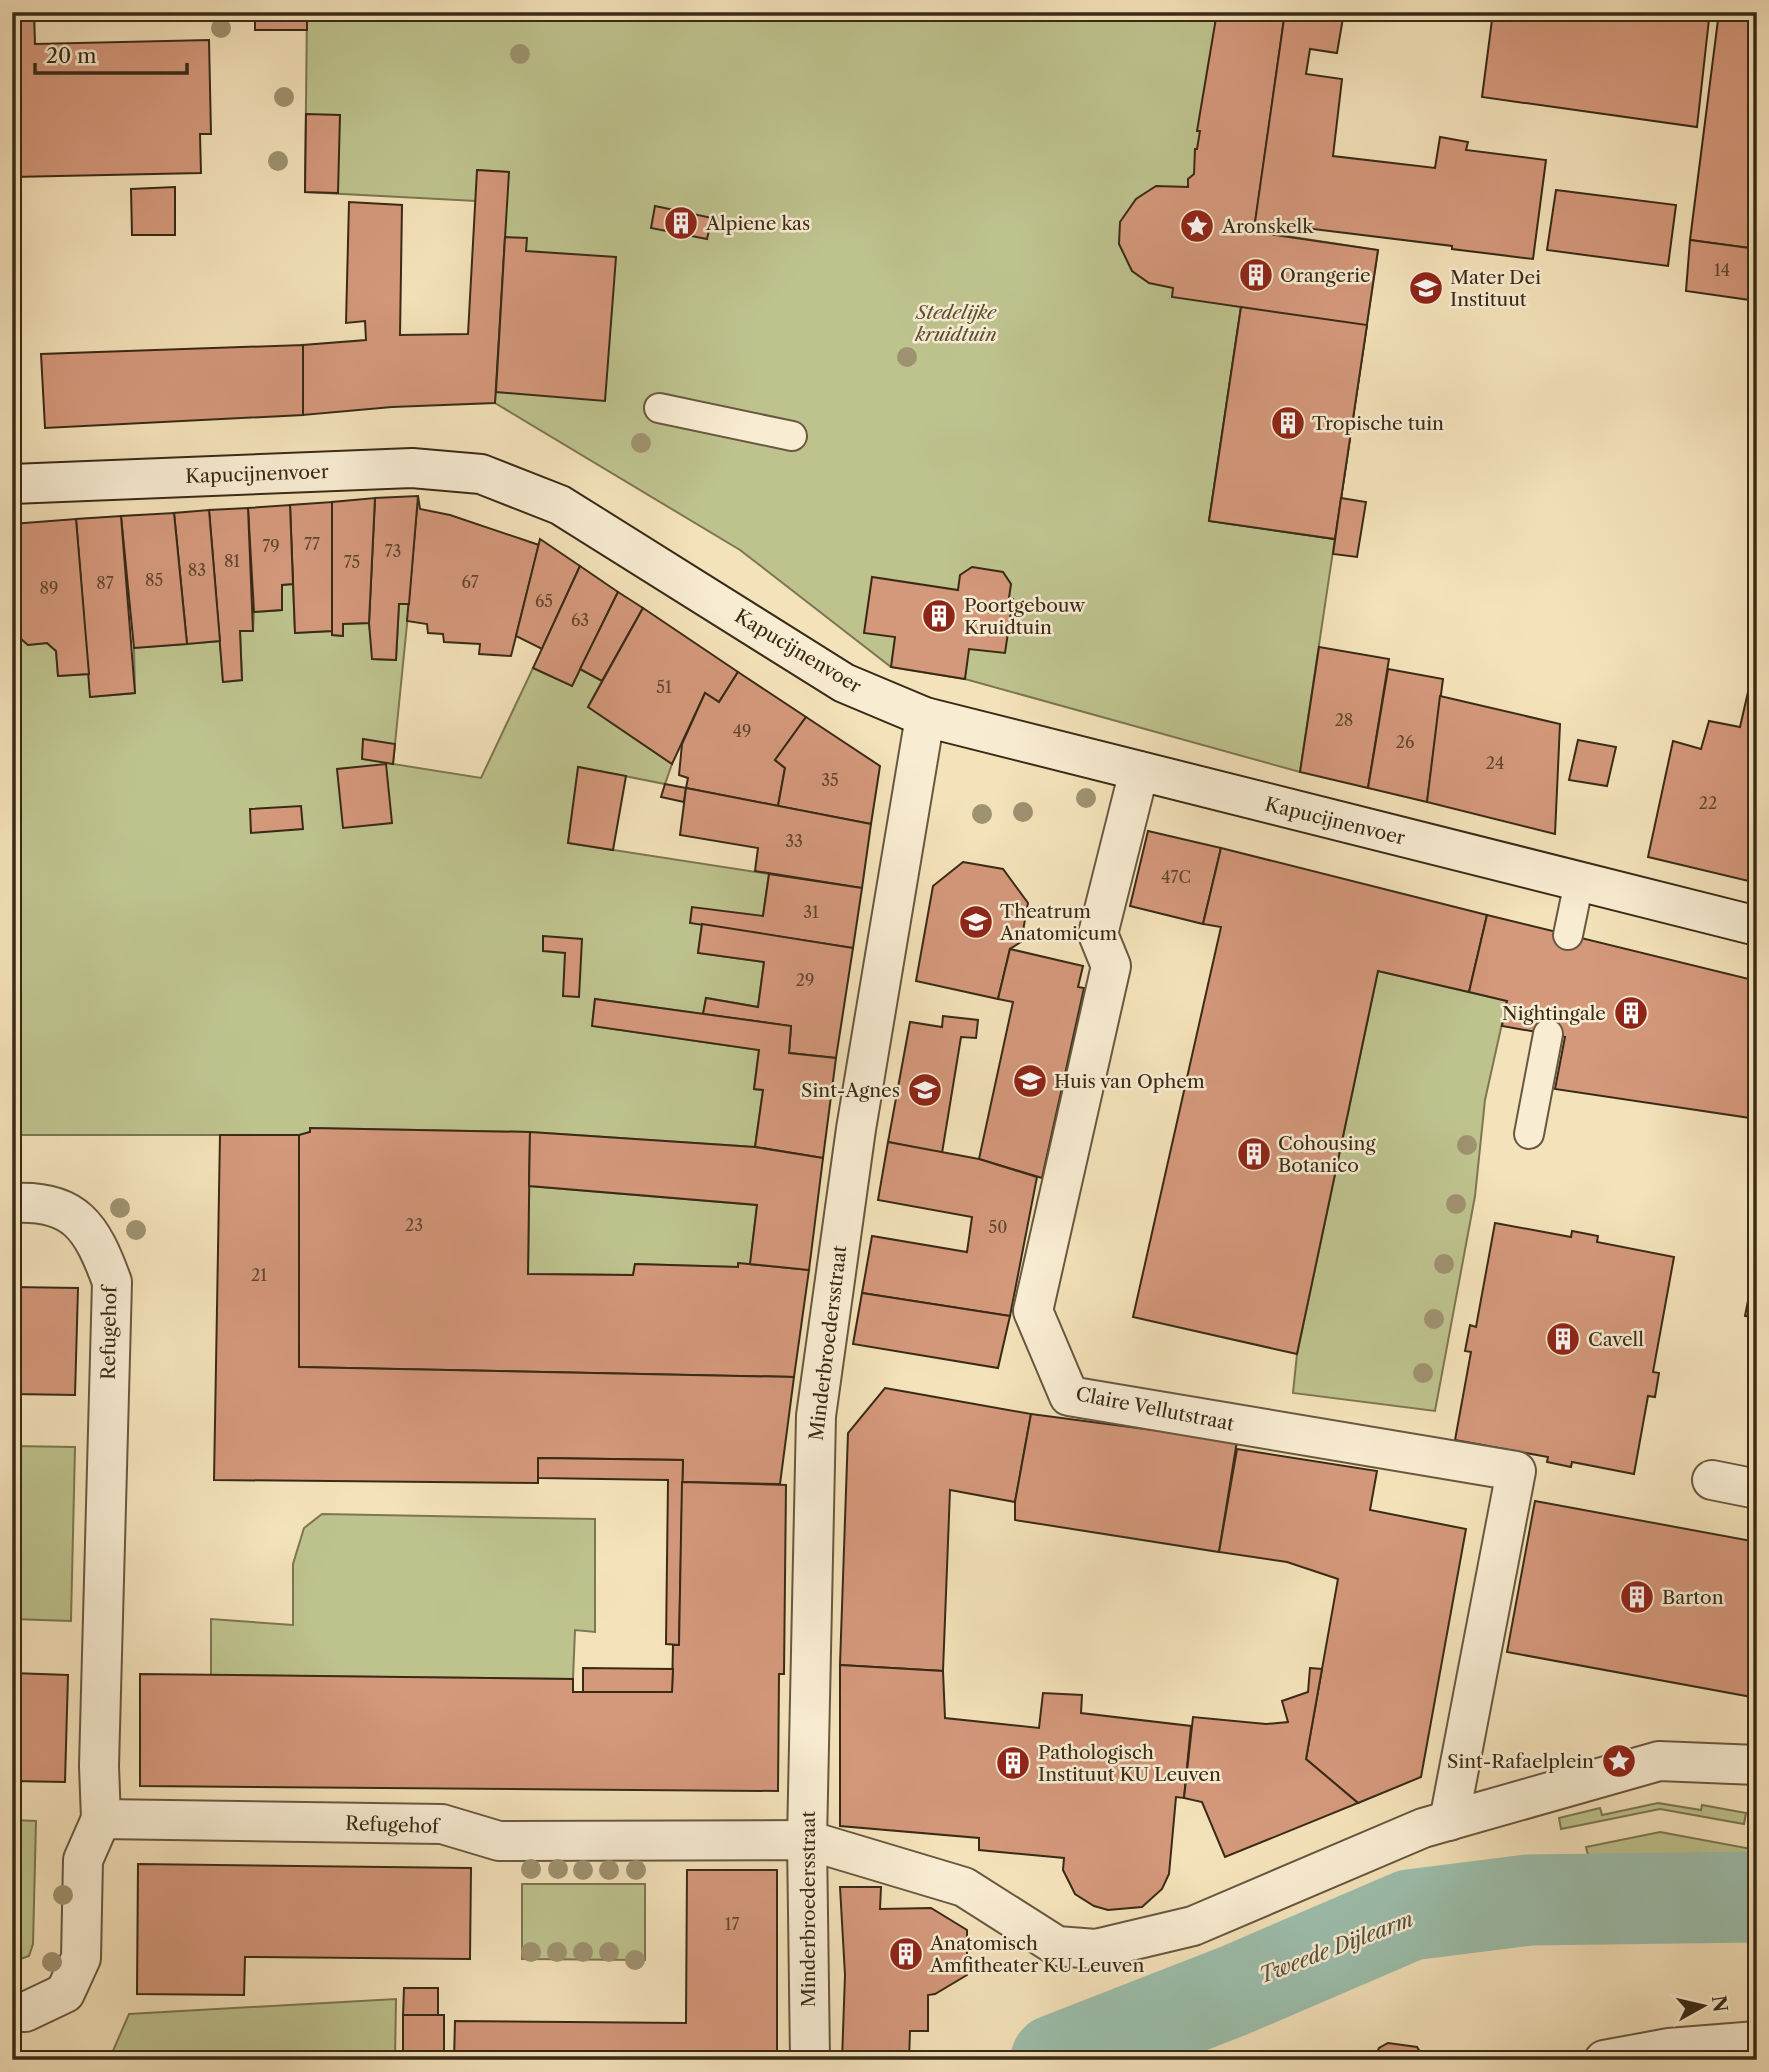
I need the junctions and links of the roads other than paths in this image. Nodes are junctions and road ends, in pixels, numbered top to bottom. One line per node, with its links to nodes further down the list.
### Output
1 (659, 408): 2 (lane)
2 (792, 436)
3 (12, 484): 4 (street, Kapucijnenvoer)
4 (925, 717): 5 (street, Kapucijnenvoer); 17 (street, Minderbroedersstraat)
5 (1139, 771): 6 (street, Kapucijnenvoer); 16 (street, Claire Vellutstraat)
6 (1579, 882): 7 (street, Kapucijnenvoer); 8 (lane)
7 (1757, 926)
8 (1568, 935)
9 (1548, 1034): 10 (lane)
10 (1529, 1134)
11 (12, 1203): 15 (street, Refugehof)
12 (1712, 1480): 13 (street)
13 (1757, 1489)
14 (1757, 1765): 16 (street, Refugehof)
15 (101, 1819): 17 (street, Refugehof); 18 (street, Refugehof)
16 (1449, 1821): 17 (street, Refugehof)
17 (807, 1840): 20 (street, Minderbroedersstraat)
18 (12, 2012)
19 (1757, 2041): 21 (street)
20 (810, 2060)
21 (1604, 2060)

